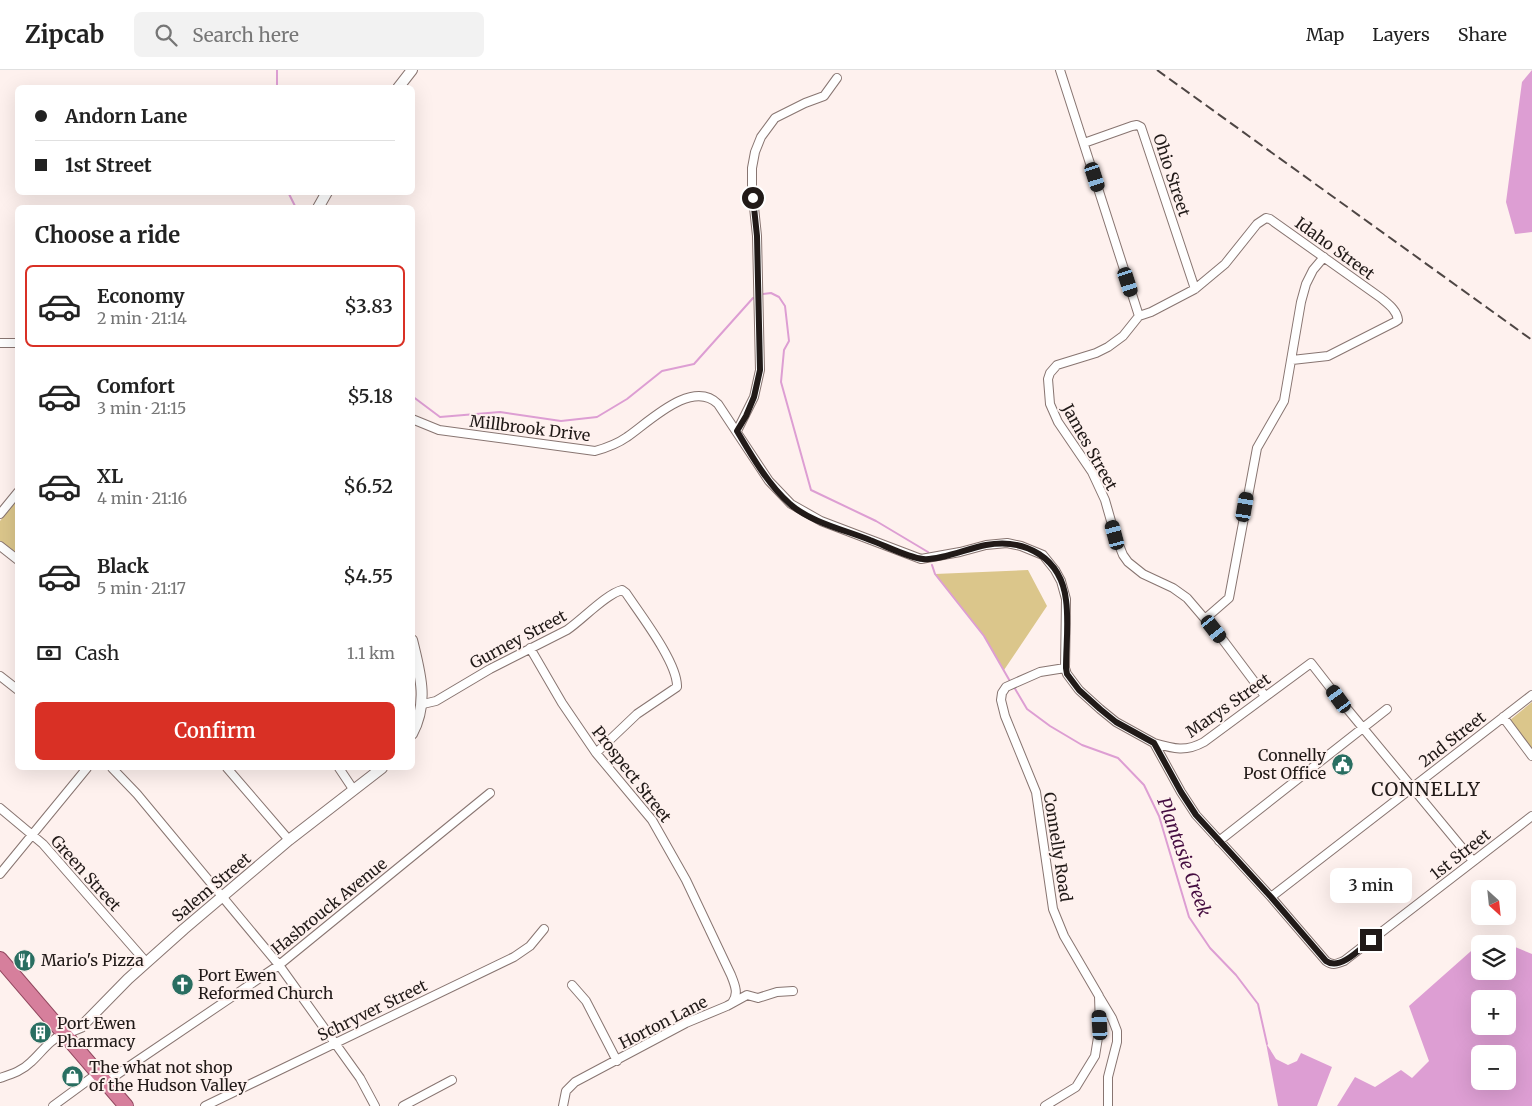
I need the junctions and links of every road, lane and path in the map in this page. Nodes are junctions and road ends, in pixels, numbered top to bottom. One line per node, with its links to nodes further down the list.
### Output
1 (412, 70): 4 (street)
2 (1060, 70): 5 (street)
3 (837, 78): 14 (street)
4 (400, 85)
5 (1084, 143): 8 (street, Ohio Street); 9 (street)
6 (1254, 228): 7 (street, Idaho Street); 8 (street, James Street)
7 (1324, 257): 12 (street); 12 (street, Idaho Street)
8 (1195, 289): 9 (street, James Street)
9 (1139, 316): 19 (street, James Street)
10 (0, 343): 11 (street)
11 (15, 343)
12 (1292, 360): 19 (street)
13 (415, 420): 14 (street, Millbrook Drive)
14 (737, 431): 22 (street, Millbrook Drive)
15 (15, 496): 16 (street)
16 (0, 514)
17 (0, 546): 18 (street)
18 (15, 558)
19 (1206, 618): 26 (street, James Street)
20 (530, 648): 27 (street, Gurney Street); 33 (street, Prospect Street); 33 (street, Gurney Street)
21 (415, 652): 27 (street)
22 (1066, 668): 32 (street, Marys Street); 58 (street, Connelly Road)
23 (0, 676): 24 (street)
24 (15, 688)
25 (1532, 695): 29 (street, 2nd Street)
26 (1265, 696): 30 (street, Marys Street); 32 (street, Marys Street)
27 (423, 704): 31 (street)
28 (1388, 709): 30 (street)
29 (1502, 717): 34 (street); 40 (street, 2nd Street)
30 (1363, 728): 40 (street); 47 (street)
31 (415, 729)
32 (1154, 743): 47 (street)
33 (596, 753): 59 (street, Prospect Street)
34 (1532, 756)
35 (85, 770): 45 (street)
36 (114, 770): 50 (street)
37 (229, 770): 46 (street)
38 (340, 770): 41 (street)
39 (379, 770): 41 (street, Salem Street)
40 (1412, 787): 48 (street); 51 (street, 2nd Street)
41 (353, 789): 46 (street, Salem Street)
42 (490, 793): 55 (street, Hasbrouck Avenue)
43 (0, 808): 45 (street, Green Street)
44 (1532, 816): 48 (street, 1st Street)
45 (32, 834): 49 (street); 54 (street, Green Street)
46 (289, 840): 50 (street, Salem Street)
47 (1219, 841): 51 (street)
48 (1473, 861): 51 (street, 1st Street)
49 (0, 874)
50 (222, 896): 54 (street, Salem Street); 55 (street)
51 (1271, 897)
52 (544, 928): 61 (street, Schryver Street)
53 (0, 959): 60 (highway)
54 (146, 962): 60 (street, Salem Street)
55 (279, 965): 61 (street); 63 (street, Hasbrouck Avenue)
56 (572, 985): 62 (street)
57 (793, 991): 59 (street, Horton Lane)
58 (1099, 996): 72 (street, Connelly Road); 73 (street)
59 (732, 1003): 62 (street, Horton Lane)
60 (64, 1034): 63 (highway); 64 (street)
61 (335, 1043): 68 (street, Schryver Street); 69 (street)
62 (617, 1060): 71 (street, Horton Lane)
63 (102, 1077): 66 (street, Hasbrouck Avenue); 67 (highway)
64 (0, 1078)
65 (452, 1080): 70 (street)
66 (53, 1106)
67 (126, 1106)
68 (205, 1106)
69 (375, 1106)
70 (403, 1106)
71 (563, 1106)
72 (1045, 1106)
73 (1108, 1106)

